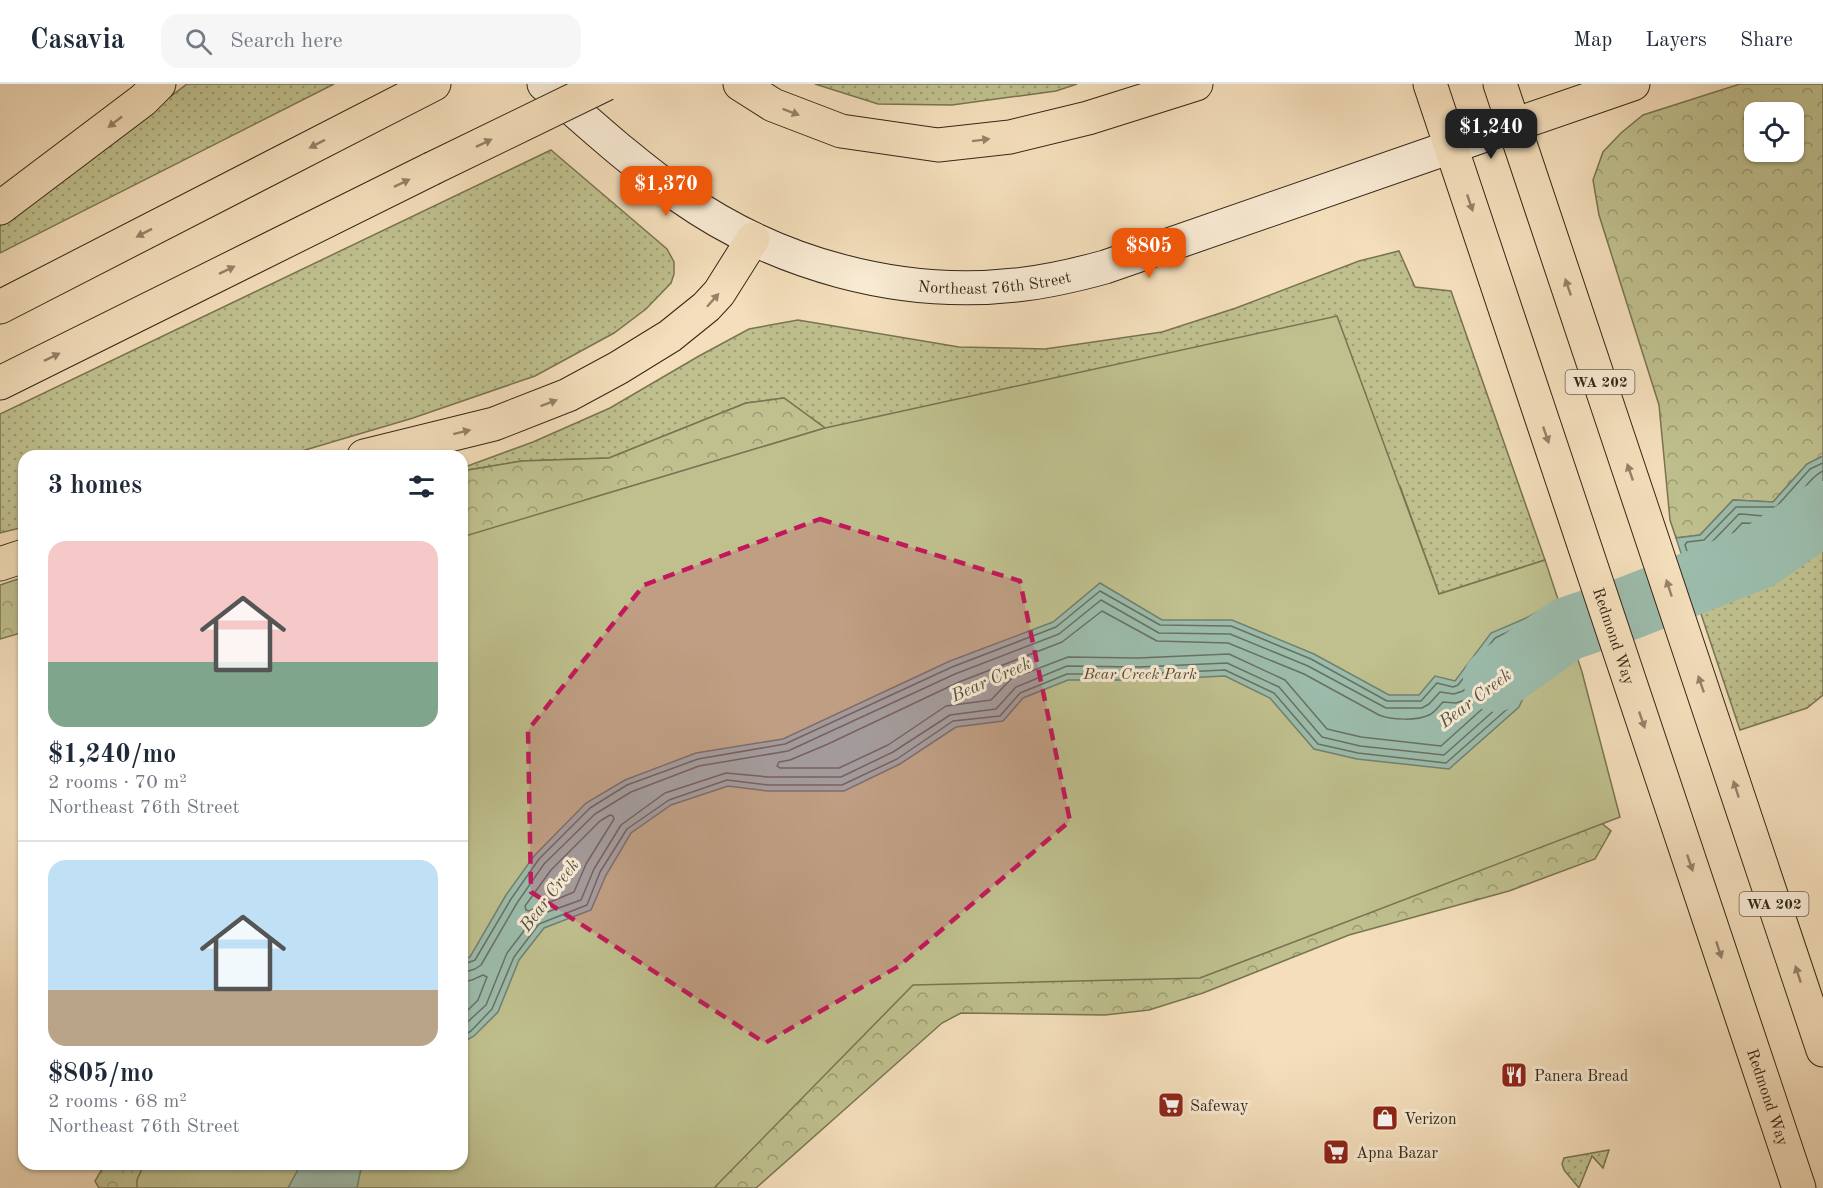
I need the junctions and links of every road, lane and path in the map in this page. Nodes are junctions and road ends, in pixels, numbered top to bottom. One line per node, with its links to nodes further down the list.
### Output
1 (159, 84): 12 (main road, one-way to 12)
2 (434, 84): 14 (main road, one-way to 14)
3 (544, 84): 13 (main road, Northeast 76th Street)
4 (606, 84): 15 (main road, one-way to 4, bridge)
5 (740, 84): 6 (main road, one-way to 6)
6 (1196, 84)
7 (1430, 84): 11 (main road, Redmond Way)
8 (1500, 84): 10 (main road, WA 202)
9 (1633, 84): 10 (main road)
10 (1514, 125): 11 (main road, Northeast 76th Street); 19 (main road, WA 202, one-way to 10)
11 (1451, 147): 13 (main road, Northeast 76th Street); 20 (main road, Redmond Way, one-way to 20)
12 (0, 208)
13 (753, 239): 16 (main road, one-way to 13)
14 (0, 307)
15 (0, 383)
16 (388, 450)
17 (18, 558): 18 (main road)
18 (0, 564)
19 (1823, 1050)
20 (1799, 1188)

